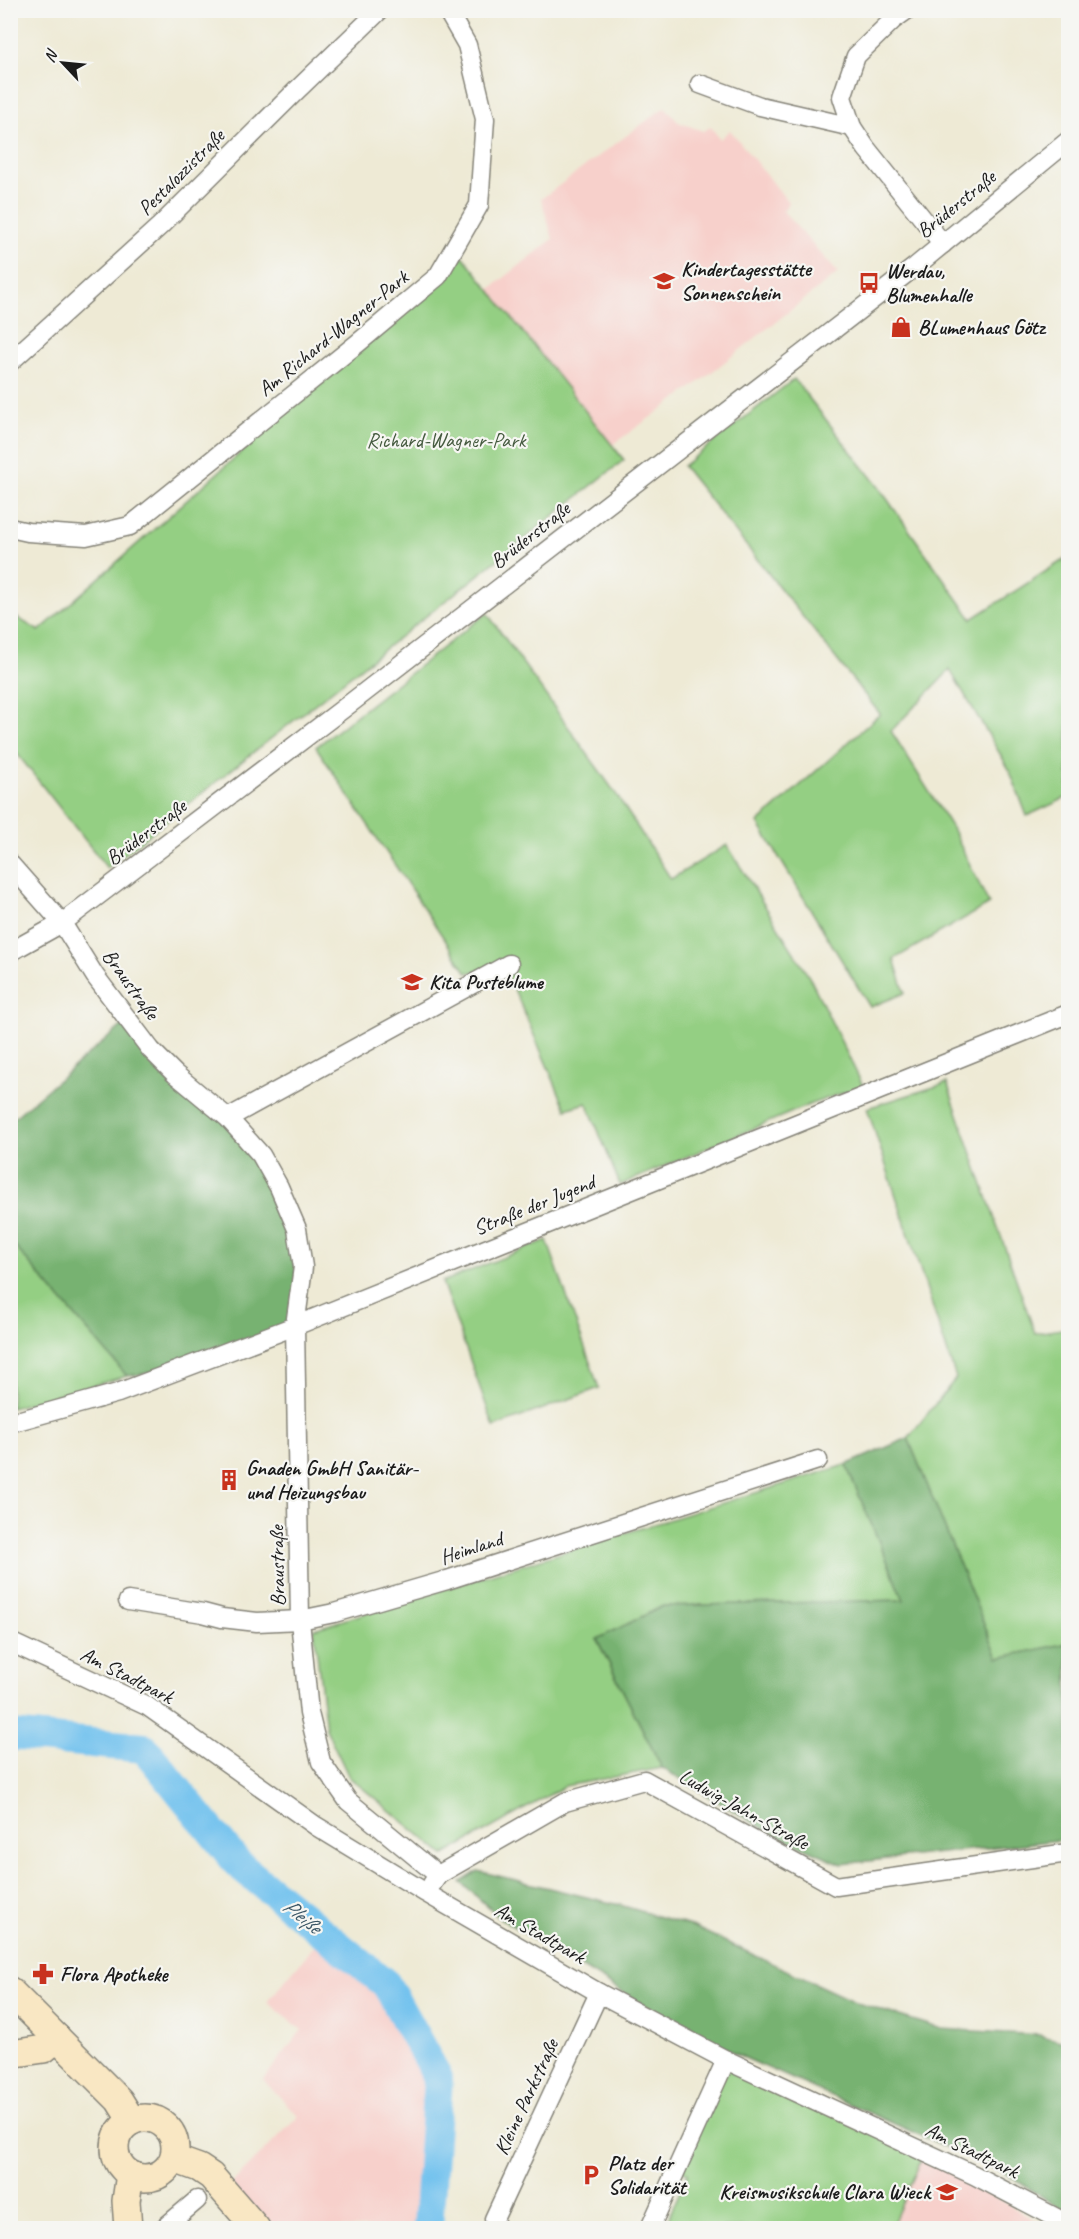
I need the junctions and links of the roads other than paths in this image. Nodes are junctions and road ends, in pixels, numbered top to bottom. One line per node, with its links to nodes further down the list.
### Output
1 (380, 10): 8 (street, Pestalozzistraße)
2 (447, 10): 9 (street, Am Richard-Wagner-Park)
3 (897, 14): 5 (street)
4 (700, 84): 5 (street)
5 (852, 127): 7 (street)
6 (1068, 141): 7 (street, Brüderstraße)
7 (943, 244): 11 (street, Brüderstraße)
8 (10, 362)
9 (10, 528)
10 (10, 864): 11 (street, Braustraße)
11 (62, 923): 12 (street, Brüderstraße); 15 (street, Braustraße)
12 (10, 952)
13 (508, 964): 15 (street)
14 (1068, 1014): 16 (street, Straße der Jugend)
15 (228, 1118): 16 (street, Braustraße)
16 (296, 1326): 17 (street, Straße der Jugend); 20 (street, Braustraße)
17 (10, 1423)
18 (818, 1460): 20 (street, Heimland)
19 (128, 1601): 20 (street, Heimland)
20 (300, 1620): 23 (street, Braustraße)
21 (10, 1642): 24 (street, Am Stadtpark)
22 (1068, 1853): 23 (street, Ludwig-Jahn-Straße)
23 (438, 1875): 24 (street, Ludwig-Jahn-Straße)
24 (426, 1893): 26 (street, Am Stadtpark)
25 (10, 1991): 27 (street)
26 (599, 1993): 29 (street, Am Stadtpark); 34 (street, Kleine Parkstraße)
27 (57, 2038): 28 (street); 30 (street)
28 (10, 2054)
29 (726, 2060): 35 (street, Am Stadtpark); 39 (street)
30 (132, 2121): 31 (street); 32 (street)
31 (174, 2159): 32 (street); 38 (street)
32 (130, 2174): 36 (street)
33 (197, 2200): 37 (street)
34 (494, 2219)
35 (1068, 2224)
36 (128, 2229)
37 (164, 2229)
38 (256, 2229)
39 (650, 2229)

